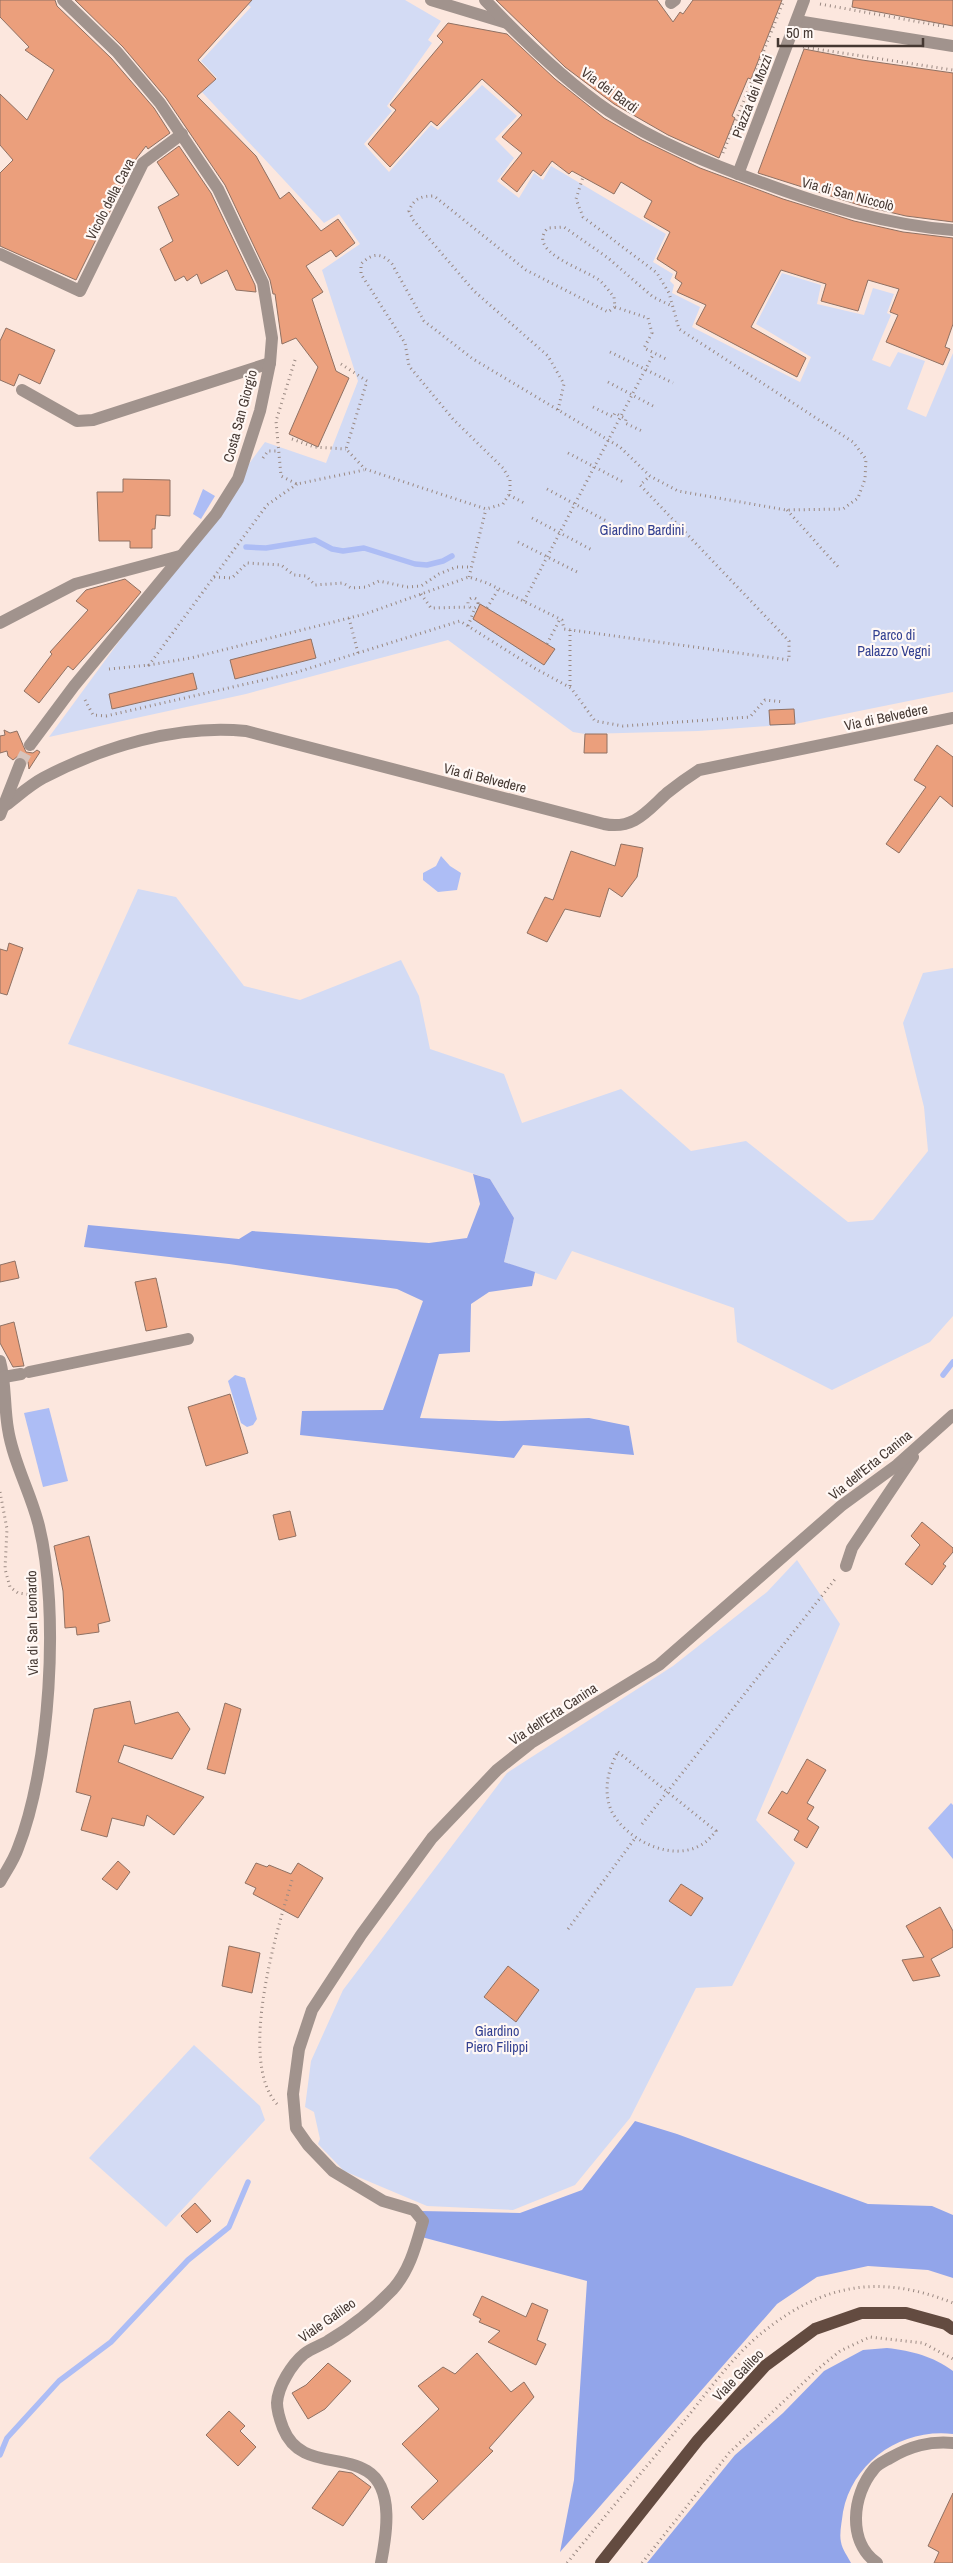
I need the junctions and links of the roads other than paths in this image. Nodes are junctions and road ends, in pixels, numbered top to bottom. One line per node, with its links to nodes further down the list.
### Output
1 (63, 0): 8 (street, Costa San Giorgio)
2 (431, 0): 6 (street)
3 (485, 0): 6 (street, Via dei Bardi)
4 (804, 0): 5 (street, Piazza dei Mozzi)
5 (797, 21): 7 (street); 9 (street, Piazza dei Mozzi)
6 (507, 23): 9 (street, Via dei Bardi)
7 (953, 46)
8 (182, 134): 11 (street, Vicolo della Cava); 12 (street, Costa San Giorgio)
9 (738, 174): 10 (street, Via di San Niccolò)
10 (953, 230)
11 (0, 254)
12 (270, 363): 13 (street); 14 (street, Costa San Giorgio)
13 (22, 390)
14 (180, 556): 15 (street); 17 (street, Costa San Giorgio)
15 (0, 623)
16 (953, 718): 19 (street, Via di Belvedere)
17 (30, 746)
18 (20, 764): 19 (street)
19 (2, 807)
20 (188, 1339): 22 (street)
21 (0, 1361): 22 (street, Via di San Leonardo)
22 (4, 1377): 26 (street, Via di San Leonardo)
23 (953, 1415): 24 (street, Via dell'Erta Canina)
24 (924, 1440): 25 (street, Via dell'Erta Canina); 27 (street, Via dell'Erta Canina)
25 (846, 1566)
26 (0, 1882)
27 (308, 2145): 30 (street, Viale Galileo)
28 (953, 2329): 31 (main road, Viale Galileo)
29 (953, 2443): 32 (street)
30 (381, 2563)
31 (602, 2563)
32 (877, 2563)

